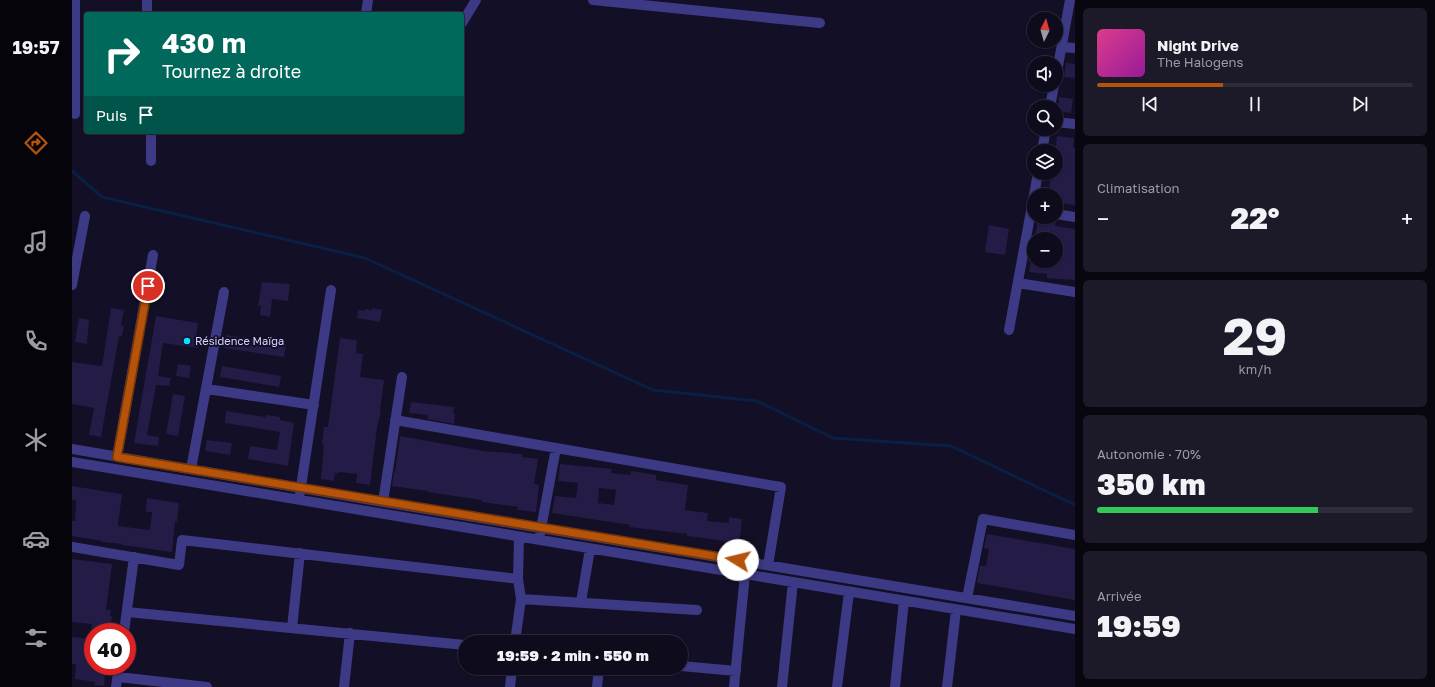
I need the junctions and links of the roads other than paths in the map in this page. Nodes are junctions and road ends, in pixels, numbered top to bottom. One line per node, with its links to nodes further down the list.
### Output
1 (75, 0): 14 (street)
2 (147, 0): 7 (street)
3 (368, 0): 8 (street)
4 (476, 0): 9 (street)
5 (593, 0): 10 (street)
6 (1070, 0): 11 (street)
7 (147, 12)
8 (366, 12)
9 (464, 21)
10 (820, 22)
11 (1063, 40)
12 (1063, 46): 13 (street)
13 (1075, 48)
14 (75, 114)
15 (1063, 123): 16 (street)
16 (1075, 124)
17 (150, 134): 18 (street)
18 (151, 160)
19 (1063, 215): 21 (street)
20 (85, 216): 25 (street)
21 (1075, 217)
22 (1030, 224): 24 (street)
23 (153, 255): 36 (street)
24 (1018, 283): 28 (street); 29 (street)
25 (72, 285)
26 (331, 290): 32 (street)
27 (224, 292): 31 (street)
28 (1075, 292)
29 (1009, 330)
30 (402, 377): 33 (street)
31 (207, 389): 32 (street); 38 (street)
32 (314, 405): 39 (street)
33 (396, 420): 34 (street); 41 (street)
34 (556, 448): 42 (street); 50 (street)
35 (72, 449): 36 (street)
36 (117, 457): 38 (street)
37 (72, 462): 40 (street)
38 (191, 469): 39 (street)
39 (301, 487): 40 (street); 41 (street)
40 (299, 500): 44 (street)
41 (383, 502): 42 (street)
42 (541, 527): 45 (street); 50 (street)
43 (1075, 535): 55 (street)
44 (519, 538): 45 (street); 52 (street)
45 (539, 540): 47 (street)
46 (72, 547): 49 (street)
47 (590, 549): 51 (street); 58 (street)
48 (300, 554): 49 (street); 52 (street); 64 (street)
49 (134, 557): 61 (street)
50 (768, 565): 55 (street)
51 (745, 574): 53 (street); 70 (street)
52 (518, 579): 56 (street)
53 (793, 582): 54 (street); 79 (street)
54 (849, 592): 57 (street); 80 (street)
55 (967, 598): 62 (street)
56 (521, 599): 58 (street); 67 (street)
57 (904, 601): 60 (street); 81 (street)
58 (580, 602): 59 (street)
59 (697, 610)
60 (956, 610): 65 (street); 82 (street)
61 (127, 612): 63 (street); 64 (street)
62 (1075, 616)
63 (125, 623)
64 (292, 628): 66 (street)
65 (1075, 629)
66 (350, 633): 68 (street); 75 (street)
67 (517, 635)
68 (458, 644)
69 (688, 667): 70 (street)
70 (736, 671): 78 (street)
71 (511, 675): 76 (street)
72 (598, 675): 77 (street)
73 (117, 682): 74 (street)
74 (207, 687)
75 (344, 687)
76 (510, 687)
77 (597, 687)
78 (734, 687)
79 (782, 687)
80 (837, 687)
81 (895, 687)
82 (947, 687)

